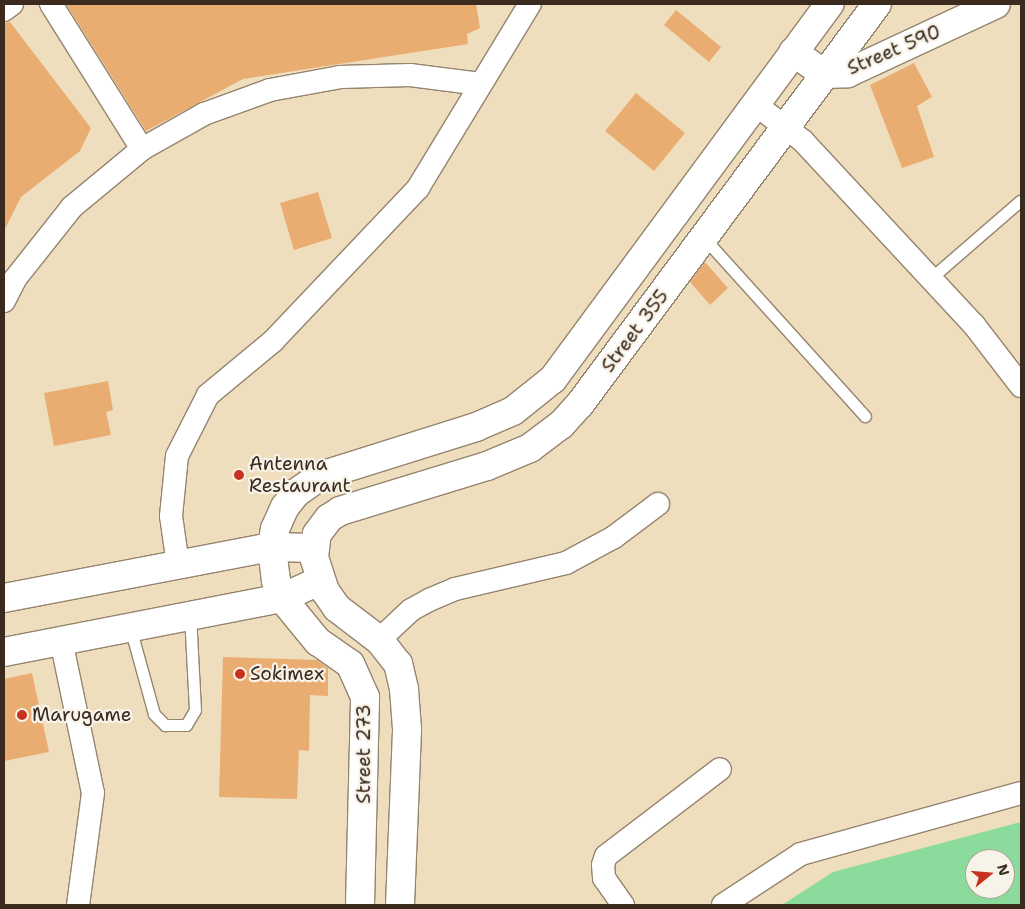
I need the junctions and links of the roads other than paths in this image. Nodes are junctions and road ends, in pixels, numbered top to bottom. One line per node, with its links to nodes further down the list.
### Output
1 (12, 4): 7 (street)
2 (51, 4): 13 (street)
3 (530, 4): 10 (street)
4 (829, 4): 8 (main road, Street 355)
5 (877, 4): 9 (main road, Street 355)
6 (996, 4): 9 (main road, Street 590)
7 (4, 10)
8 (793, 52): 9 (main road, Street 590); 11 (main road, Street 355)
9 (825, 74): 12 (main road, Street 355)
10 (480, 84): 13 (street); 23 (street)
11 (755, 104): 12 (street); 21 (main road, Street 355)
12 (786, 128): 15 (main road, Street 355); 16 (street)
13 (142, 149): 17 (street)
14 (1020, 202): 16 (lane)
15 (704, 238): 19 (lane); 22 (main road, Street 355)
16 (931, 278): 18 (street)
17 (4, 301)
18 (1021, 386)
19 (865, 416)
20 (658, 504): 30 (street)
21 (272, 547): 22 (main road); 23 (main road); 26 (main road, Street 273)
22 (314, 548): 24 (main road)
23 (178, 565): 25 (main road)
24 (319, 581): 26 (main road); 30 (main road)
25 (4, 598)
26 (282, 598): 27 (main road); 35 (main road, Street 273)
27 (190, 615): 28 (main road); 28 (lane)
28 (130, 627): 29 (main road)
29 (61, 640): 31 (main road); 34 (street)
30 (379, 640): 36 (main road)
31 (4, 652)
32 (720, 769): 37 (street)
33 (1021, 793): 38 (street)
34 (78, 905)
35 (360, 905)
36 (400, 905)
37 (623, 905)
38 (723, 905)

